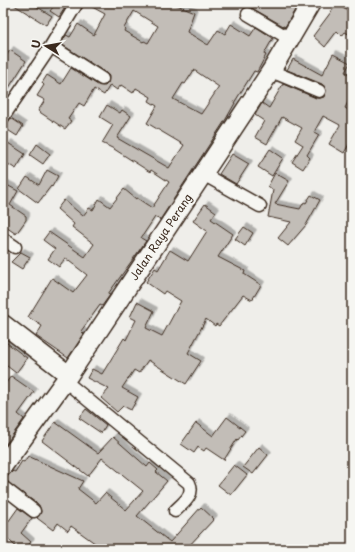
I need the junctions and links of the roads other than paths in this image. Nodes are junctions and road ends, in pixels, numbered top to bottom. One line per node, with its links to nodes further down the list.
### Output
1 (78, 3): 5 (street)
2 (311, 3): 4 (main road, Jalan Raya Perang)
3 (248, 14): 4 (street)
4 (290, 39): 6 (main road, Jalan Raya Perang)
5 (51, 46): 7 (street); 9 (street)
6 (271, 71): 8 (street); 10 (main road, Jalan Raya Perang)
7 (102, 79)
8 (319, 91)
9 (3, 117)
10 (203, 174): 11 (street); 15 (main road, Jalan Raya Perang)
11 (260, 206)
12 (3, 239): 13 (street)
13 (15, 248)
14 (3, 324): 15 (main road)
15 (67, 378): 16 (main road, Jalan Raya Perang); 19 (street)
16 (3, 466)
17 (3, 487): 18 (street)
18 (34, 511)
19 (175, 511)

